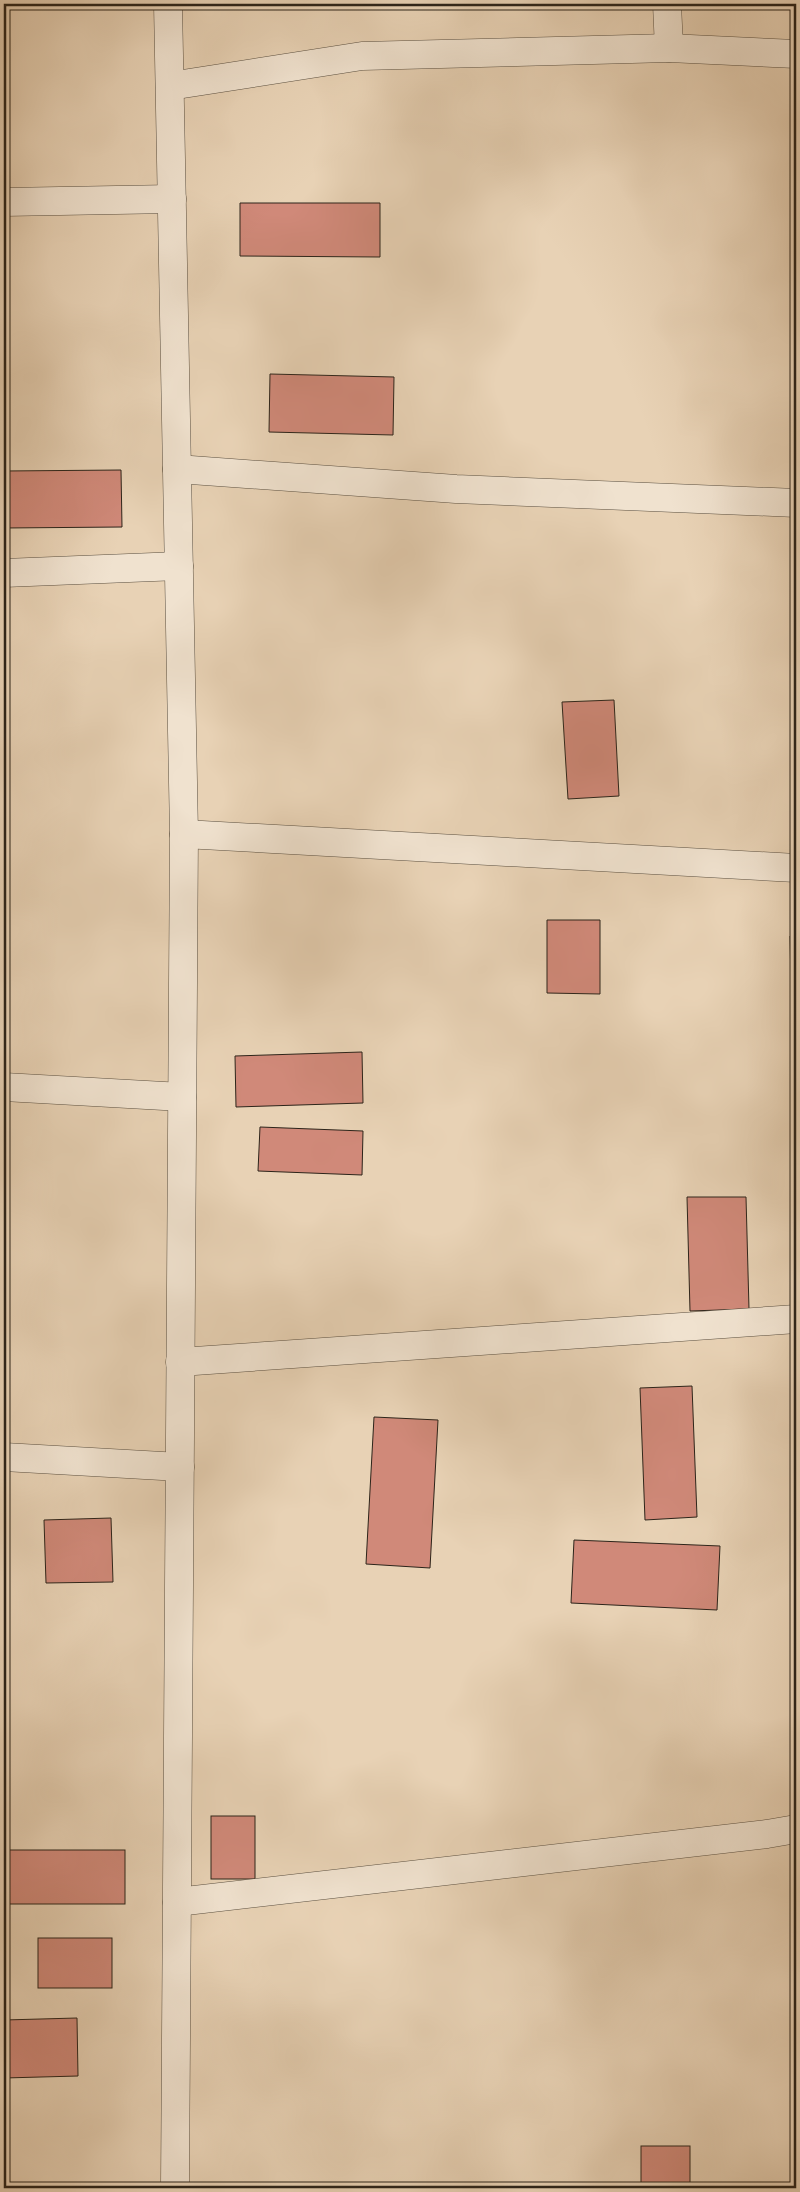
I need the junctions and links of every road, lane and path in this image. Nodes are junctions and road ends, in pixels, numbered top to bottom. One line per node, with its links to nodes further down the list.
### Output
1 (168, 4): 5 (street)
2 (666, 4): 3 (street)
3 (669, 48): 4 (street); 5 (street)
4 (796, 54)
5 (170, 86): 6 (street)
6 (172, 200): 7 (street); 8 (street)
7 (4, 202)
8 (177, 469): 9 (street); 10 (street)
9 (796, 503)
10 (179, 566): 11 (street); 12 (street)
11 (4, 573)
12 (184, 834): 13 (street); 15 (street)
13 (796, 868)
14 (4, 1087): 15 (street)
15 (182, 1096): 17 (street)
16 (796, 1319): 17 (street)
17 (180, 1362): 19 (street)
18 (4, 1457): 19 (street)
19 (180, 1468): 21 (street)
20 (796, 1829): 21 (street)
21 (177, 1902): 22 (street)
22 (175, 2188)

